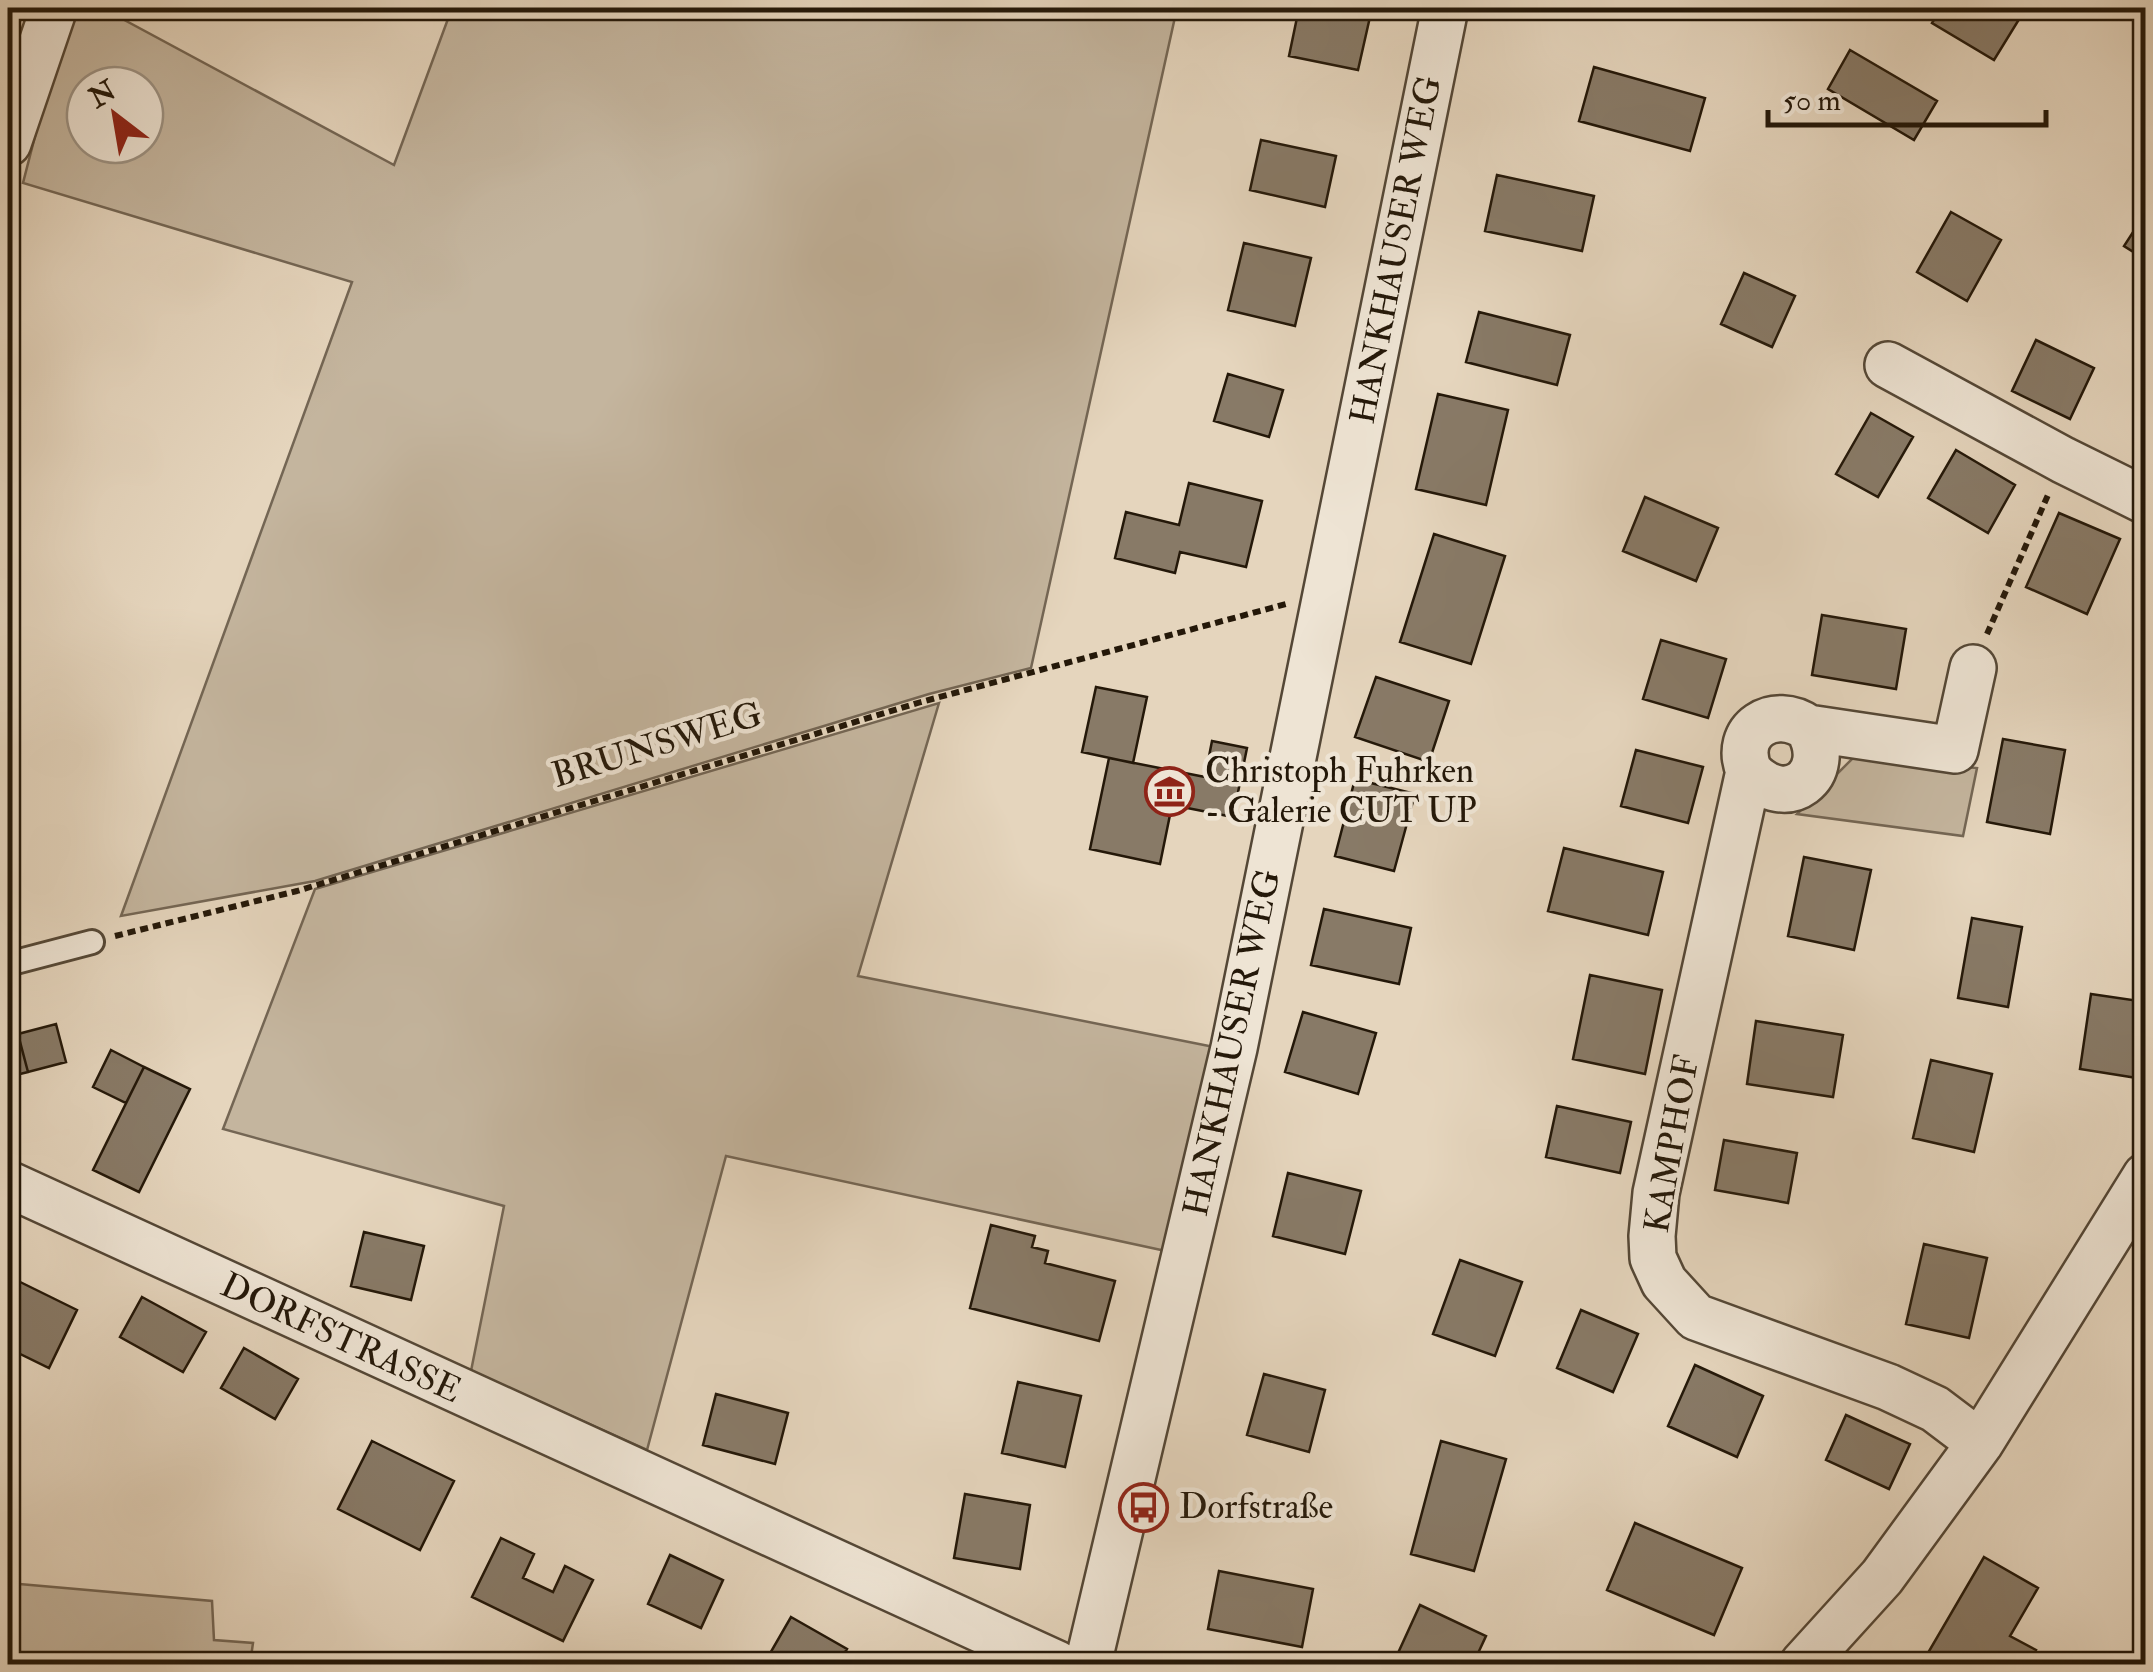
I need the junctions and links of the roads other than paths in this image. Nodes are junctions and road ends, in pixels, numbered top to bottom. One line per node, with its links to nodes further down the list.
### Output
1 (54, 8): 3 (street)
2 (1445, 8): 13 (street, HANKHAUSER WEG)
3 (8, 143)
4 (1888, 365): 5 (street)
5 (2146, 500)
6 (1972, 668): 11 (street, KAMPHOF)
7 (92, 942): 8 (lane)
8 (8, 964)
9 (2146, 1176): 11 (street)
10 (8, 1184): 12 (street, DORFSTRASSE)
11 (1980, 1443): 14 (street)
12 (1058, 1664)
13 (1088, 1664)
14 (1803, 1664)

